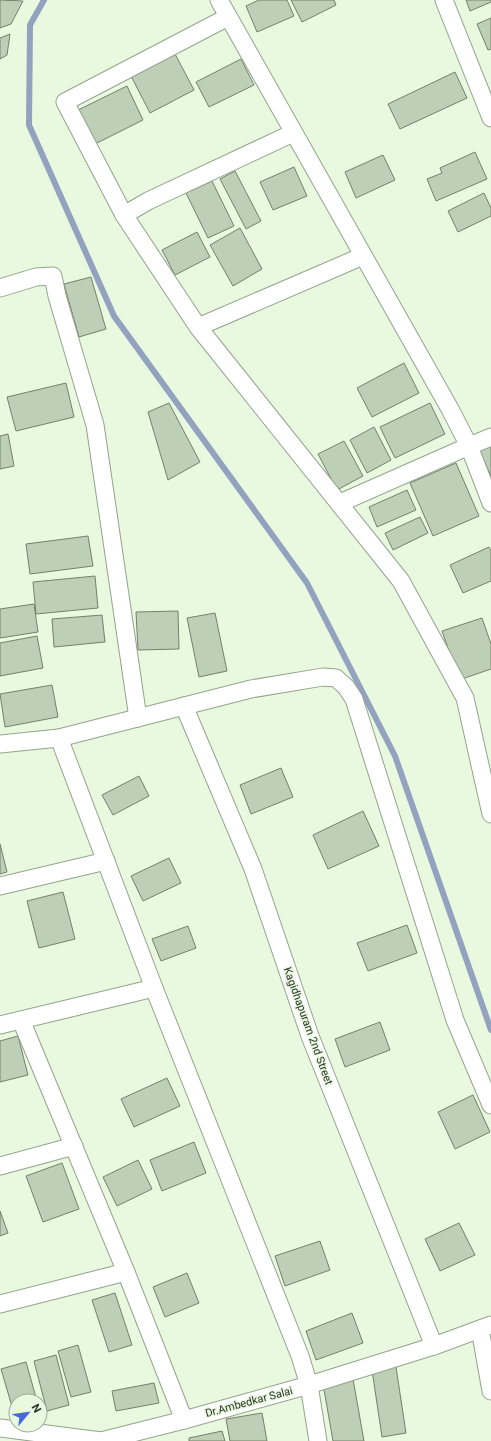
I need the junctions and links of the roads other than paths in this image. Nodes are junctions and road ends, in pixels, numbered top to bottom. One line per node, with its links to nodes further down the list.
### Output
1 (219, 0): 3 (street)
2 (444, 0): 4 (street)
3 (228, 17): 5 (street); 6 (street)
4 (491, 118)
5 (293, 133): 6 (street); 7 (street)
6 (124, 215): 9 (street)
7 (363, 256): 9 (street); 11 (street)
8 (0, 288): 15 (street)
9 (198, 327): 12 (street)
10 (491, 437): 11 (street)
11 (469, 446): 12 (street); 13 (street)
12 (340, 503): 18 (street)
13 (491, 503)
14 (184, 706): 15 (street); 24 (street); 30 (street, Kagidhapuram 2nd Street)
15 (138, 718): 16 (street)
16 (59, 738): 17 (street); 19 (street)
17 (0, 744)
18 (491, 814)
19 (106, 861): 20 (street); 21 (street)
20 (0, 886)
21 (154, 988): 22 (street); 31 (street)
22 (21, 1020): 23 (street); 25 (street)
23 (0, 1025)
24 (491, 1105)
25 (74, 1146): 26 (street); 27 (street)
26 (0, 1166)
27 (126, 1272): 28 (street); 33 (street)
28 (0, 1304)
29 (486, 1327): 30 (street, Dr.Ambedkar Salai); 32 (street)
30 (434, 1346): 31 (street, Dr.Ambedkar Salai)
31 (309, 1385): 33 (street, Dr.Ambedkar Salai); 35 (street)
32 (491, 1391)
33 (184, 1420): 34 (street, Dr.Ambedkar Salai)
34 (0, 1428)
35 (318, 1441)

